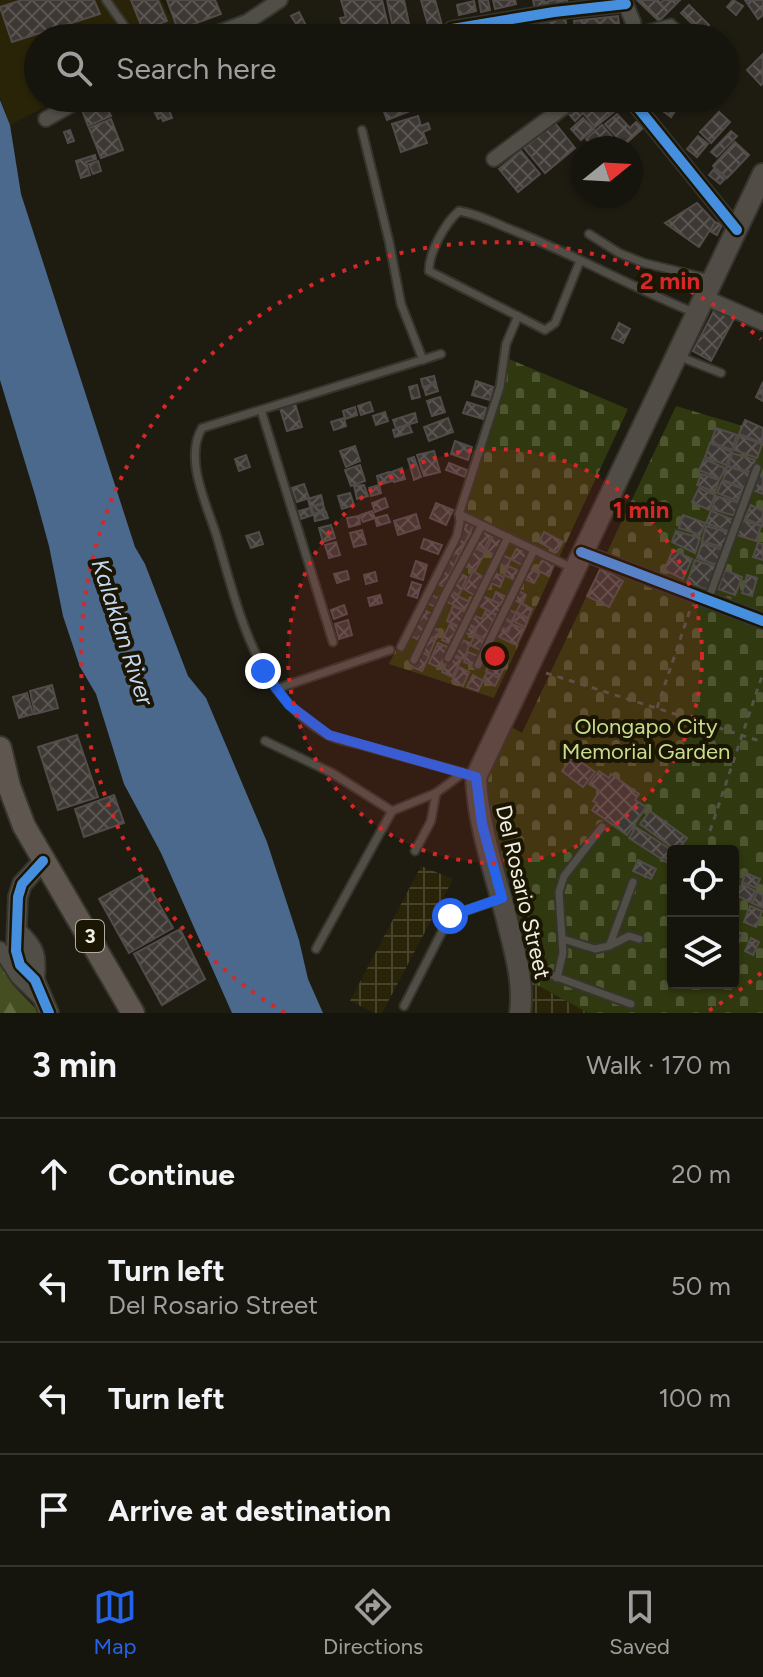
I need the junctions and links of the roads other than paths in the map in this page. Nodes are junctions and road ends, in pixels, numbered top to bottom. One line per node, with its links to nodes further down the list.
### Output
1 (106, 0): 4 (lane)
2 (280, 0): 5 (street)
3 (625, 2): 6 (street); 7 (street)
4 (123, 24)
5 (242, 24)
6 (482, 24)
7 (632, 24)
8 (58, 112): 11 (street)
9 (557, 112): 13 (street)
10 (641, 112): 15 (street)
11 (46, 119)
12 (362, 130): 23 (lane)
13 (494, 159)
14 (763, 174): 15 (main road)
15 (737, 230): 18 (main road)
16 (589, 234): 18 (lane)
17 (580, 261): 18 (lane); 19 (lane); 19 (lane)
18 (704, 297): 20 (street); 22 (main road)
19 (518, 316): 27 (lane)
20 (763, 323)
21 (441, 354): 23 (lane)
22 (676, 355): 24 (lane); 31 (main road)
23 (423, 360): 25 (lane)
24 (721, 373)
25 (261, 410): 34 (lane); 40 (lane)
26 (757, 468): 32 (lane)
27 (459, 514): 28 (lane); 35 (lane)
28 (482, 525): 29 (lane); 38 (lane)
29 (508, 537): 30 (lane); 37 (lane)
30 (534, 550): 31 (lane); 39 (lane)
31 (577, 560): 32 (street); 43 (main road)
32 (701, 597): 33 (street)
33 (763, 621)
34 (333, 642)
35 (401, 647)
36 (390, 650): 40 (lane)
37 (448, 658)
38 (414, 660)
39 (478, 665)
40 (276, 689): 43 (lane)
41 (265, 741): 45 (lane)
42 (0, 748): 48 (highway, 3)
43 (470, 775): 44 (lane); 50 (main road, Del Rosario Street)
44 (436, 793): 45 (lane); 47 (lane)
45 (392, 811): 55 (lane)
46 (602, 827): 51 (lane)
47 (415, 851)
48 (43, 861): 60 (street); 61 (highway, 3)
49 (633, 882): 53 (lane)
50 (502, 898): 56 (main road, Del Rosario Street); 59 (lane)
51 (563, 939): 53 (lane); 57 (lane)
52 (639, 939): 53 (lane)
53 (609, 946)
54 (0, 949): 60 (street)
55 (316, 949)
56 (518, 963): 57 (lane); 62 (main road, Del Rosario Street)
57 (557, 978): 58 (lane)
58 (631, 1004)
59 (404, 1006)
60 (47, 1008)
61 (133, 1013)
62 (520, 1013)

